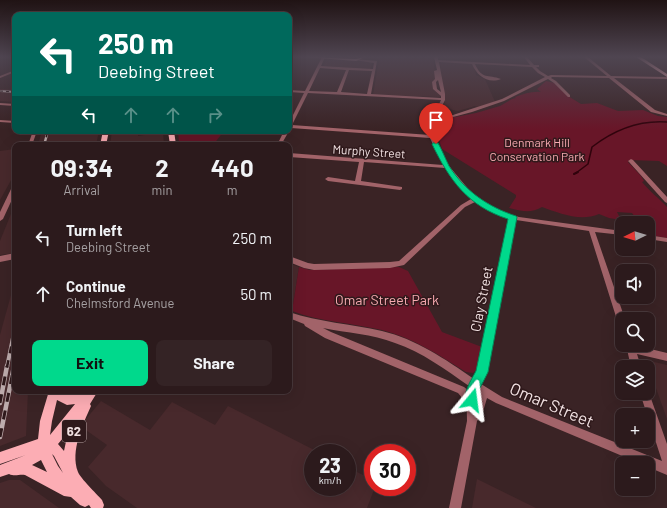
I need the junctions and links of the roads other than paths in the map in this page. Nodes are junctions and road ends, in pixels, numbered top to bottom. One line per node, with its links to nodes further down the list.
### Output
1 (312, 81): 12 (street)
2 (343, 81): 13 (street)
3 (372, 81): 14 (street)
4 (436, 81): 10 (street)
5 (441, 81): 9 (street)
6 (538, 81): 20 (street)
7 (551, 81): 15 (street)
8 (616, 81): 21 (street)
9 (442, 88): 10 (street); 16 (street)
10 (435, 89): 16 (street)
11 (292, 91): 12 (street)
12 (307, 92): 13 (street); 19 (street)
13 (338, 94): 14 (street)
14 (369, 96): 16 (street)
15 (569, 96)
16 (443, 99): 20 (street)
17 (0, 104): 18 (street)
18 (12, 105)
19 (295, 114): 22 (street)
20 (436, 114): 26 (street)
21 (665, 115)
22 (292, 120)
23 (0, 121): 24 (street)
24 (12, 122)
25 (292, 127): 26 (street)
26 (432, 137): 30 (street)
27 (292, 155): 28 (street, Murphy Street)
28 (362, 161): 30 (street, Murphy Street); 32 (street)
29 (631, 161): 36 (street)
30 (447, 167): 35 (street)
31 (328, 179): 32 (street)
32 (358, 182): 33 (street)
33 (400, 188)
34 (12, 194): 38 (street)
35 (474, 200): 37 (street); 45 (street)
36 (667, 201)
37 (513, 217): 39 (street); 51 (street, Clay Street)
38 (0, 220)
39 (591, 228): 40 (street); 46 (street)
40 (615, 232)
41 (655, 239): 42 (street)
42 (667, 240)
43 (12, 257): 44 (street)
44 (0, 259)
45 (292, 260)
46 (618, 312)
47 (292, 316): 51 (street, Omar Street)
48 (292, 317): 58 (street, Omar Street)
49 (648, 352): 50 (street)
50 (667, 357)
51 (478, 387): 58 (street, Clay Street); 63 (street, Omar Street)
52 (53, 394): 59 (main road, 62)
53 (60, 394): 54 (main road)
54 (86, 394)
55 (89, 394): 59 (main road, 62)
56 (90, 394): 65 (main road, 62)
57 (647, 400): 61 (street)
58 (472, 415): 67 (street, Clay Street)
59 (45, 446): 60 (main road); 62 (main road); 65 (main road, 62); 66 (main road, 62)
60 (0, 458)
61 (667, 460)
62 (18, 467): 64 (main road); 66 (main road)
63 (667, 469)
64 (0, 472)
65 (73, 474): 66 (main road, 62)
66 (94, 504)
67 (454, 508)

